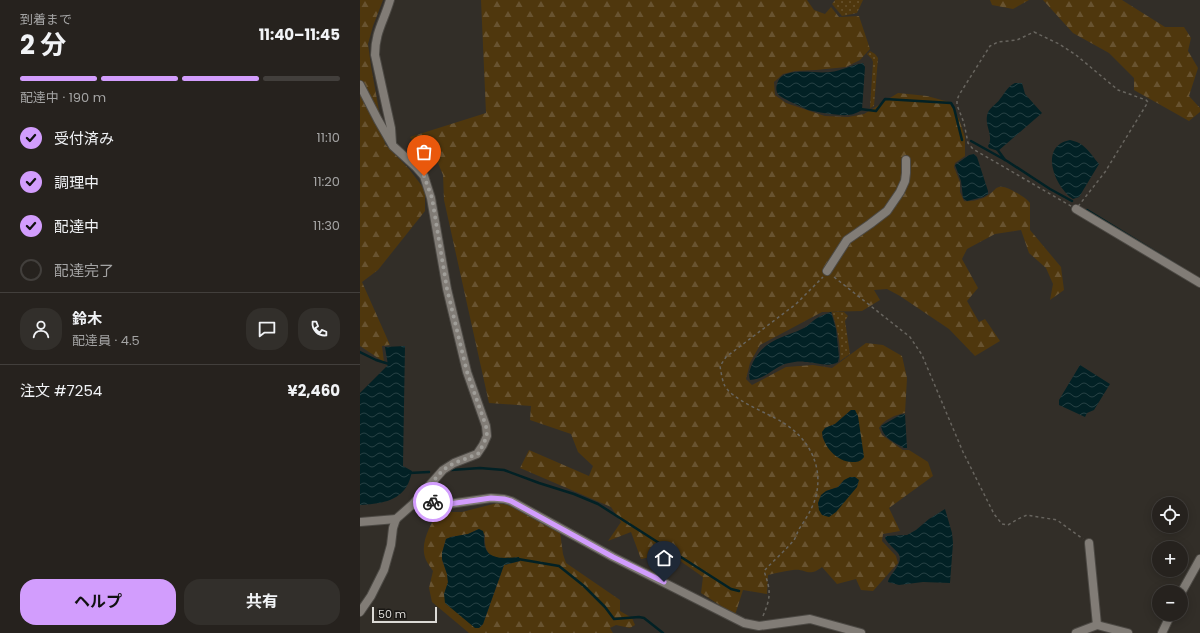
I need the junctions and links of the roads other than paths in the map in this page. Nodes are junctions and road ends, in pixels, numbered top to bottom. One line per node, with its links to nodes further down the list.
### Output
1 (390, 0): 3 (street)
2 (360, 85): 3 (street)
3 (393, 146): 8 (street)
4 (906, 160): 6 (street)
5 (1076, 209): 7 (street)
6 (827, 271)
7 (1200, 283)
8 (418, 498): 9 (street); 17 (street)
9 (396, 519): 10 (street); 14 (street)
10 (360, 522)
11 (1089, 543): 16 (street)
12 (1200, 559): 13 (street)
13 (1185, 585)
14 (360, 612)
15 (1167, 621): 21 (street)
16 (1097, 626): 19 (street); 20 (street)
17 (761, 629): 18 (street)
18 (861, 633)
19 (1076, 633)
20 (1128, 633)
21 (1162, 633)

